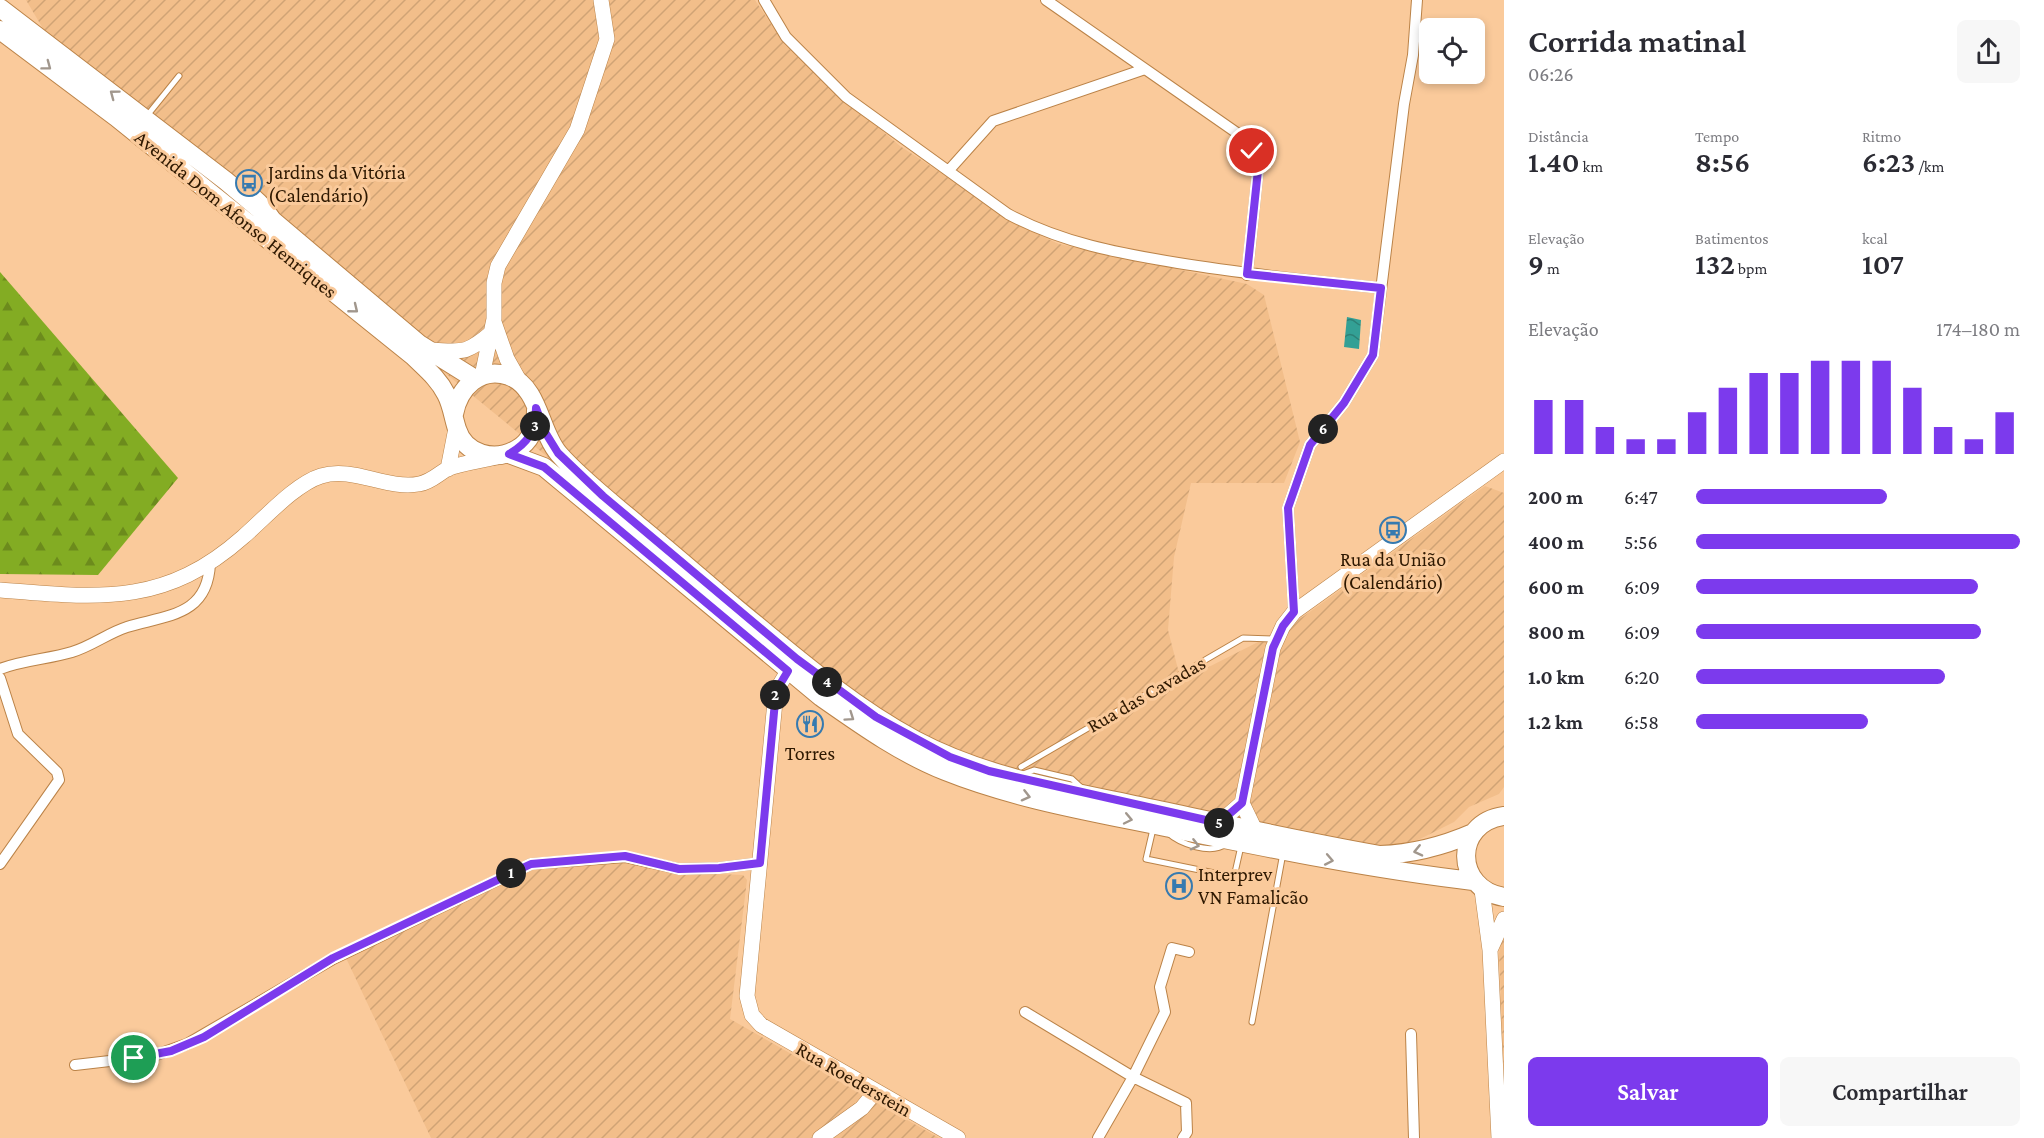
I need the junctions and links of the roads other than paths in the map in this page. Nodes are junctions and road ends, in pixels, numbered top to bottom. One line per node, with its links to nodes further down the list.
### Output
1 (601, 0): 13 (street)
2 (764, 0): 10 (street)
3 (1046, 0): 7 (street)
4 (1417, 0): 12 (street)
5 (0, 8): 9 (main road, Avenida Dom Afonso Henriques, one-way to 5)
6 (0, 30): 18 (main road, Avenida Dom Afonso Henriques, one-way to 18)
7 (1145, 69): 10 (street); 11 (street)
8 (179, 76): 9 (lane)
9 (145, 118): 14 (main road, Avenida Dom Afonso Henriques)
10 (950, 169): 11 (street)
11 (1247, 274): 12 (street)
12 (1381, 288): 24 (street)
13 (492, 326): 14 (street); 15 (street); 16 (street)
14 (428, 350): 15 (main road, Avenida Dom Afonso Henriques)
15 (478, 377): 16 (main road, Avenida Dom Afonso Henriques); 18 (main road)
16 (520, 382): 17 (main road, Avenida Dom Afonso Henriques)
17 (536, 408): 19 (main road); 29 (main road, Avenida Dom Afonso Henriques)
18 (455, 421): 19 (main road, Avenida Dom Afonso Henriques); 21 (street)
19 (505, 455): 21 (street); 27 (main road, Avenida Dom Afonso Henriques)
20 (1504, 461): 24 (street)
21 (448, 469): 22 (street)
22 (210, 564): 23 (street); 26 (street)
23 (0, 590)
24 (1294, 612): 25 (street)
25 (1277, 639): 29 (lane, Rua das Cavadas); 30 (street)
26 (0, 669)
27 (788, 671): 33 (main road, Avenida Dom Afonso Henriques, one-way to 33); 37 (street)
28 (0, 678): 38 (street)
29 (1018, 772): 32 (main road, Avenida Dom Afonso Henriques)
30 (1242, 803): 32 (street); 35 (street)
31 (1501, 813): 34 (main road, Avenida Dom Afonso Henriques)
32 (1219, 823): 35 (main road, Avenida Dom Afonso Henriques)
33 (1159, 826): 35 (main road, Avenida Dom Afonso Henriques, one-way to 35); 35 (lane)
34 (1473, 833): 35 (main road, Avenida Dom Afonso Henriques, one-way to 35); 39 (main road)
35 (1242, 838): 36 (main road, Avenida Dom Afonso Henriques)
36 (1283, 852): 39 (main road, Avenida Dom Afonso Henriques, one-way to 39); 45 (lane)
37 (760, 863): 47 (street); 49 (street, Rua Roederstein)
38 (0, 864)
39 (1478, 886): 40 (main road, Avenida Dom Afonso Henriques); 42 (street)
40 (1504, 897)
41 (1504, 919): 42 (street)
42 (1490, 950): 55 (street)
43 (1189, 952): 48 (street)
44 (1024, 1012): 48 (street)
45 (1252, 1022)
46 (1411, 1034): 54 (street)
47 (75, 1065)
48 (1133, 1077): 52 (street); 53 (street)
49 (875, 1092): 50 (street); 51 (street, Rua Roederstein)
50 (820, 1138)
51 (958, 1138)
52 (1098, 1138)
53 (1183, 1138)
54 (1414, 1138)
55 (1499, 1138)

